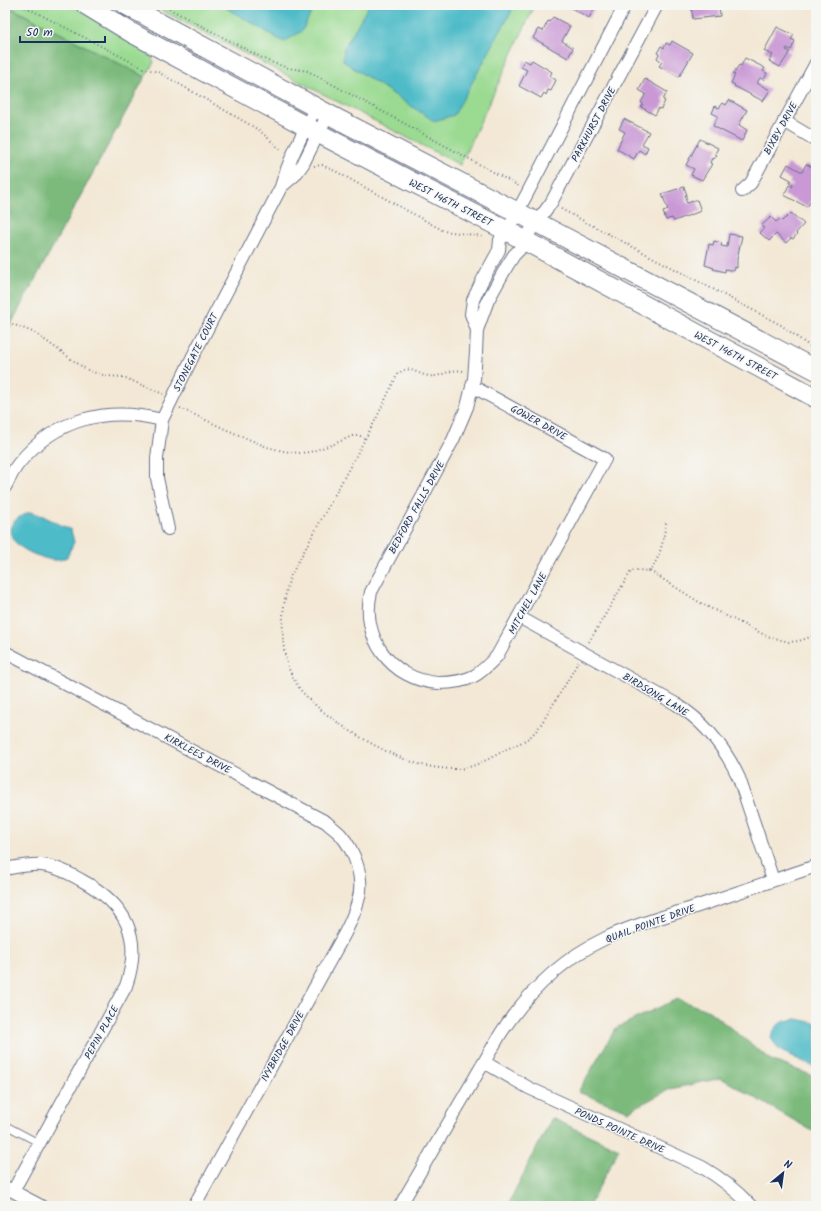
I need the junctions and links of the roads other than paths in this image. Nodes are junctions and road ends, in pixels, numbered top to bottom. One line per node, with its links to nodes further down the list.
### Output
1 (86, 5): 8 (main road, WEST 146TH STREET)
2 (126, 5): 6 (main road)
3 (625, 5): 11 (street)
4 (657, 5): 12 (street, PARKHURST DRIVE)
5 (816, 63): 7 (street, BIXBY DRIVE)
6 (322, 111): 8 (street, STONEGATE COURT); 11 (main road)
7 (784, 121): 9 (street); 10 (street, BIXBY DRIVE)
8 (312, 130): 13 (main road, WEST 146TH STREET); 19 (street, STONEGATE COURT)
9 (816, 140)
10 (742, 192)
11 (517, 212): 12 (main road); 13 (street)
12 (536, 223): 14 (street, PARKHURST DRIVE); 16 (main road)
13 (507, 230): 14 (main road, WEST 146TH STREET); 15 (street, BEDFORD FALLS DRIVE)
14 (524, 240): 15 (street, BEDFORD FALLS DRIVE); 18 (main road, WEST 146TH STREET)
15 (477, 330): 17 (street, BEDFORD FALLS DRIVE)
16 (816, 370)
17 (472, 386): 20 (street, GOWER DRIVE); 25 (street, BEDFORD FALLS DRIVE)
18 (816, 398)
19 (162, 420): 21 (street); 22 (street, STONEGATE COURT)
20 (605, 459): 23 (street, MITCHEL LANE)
21 (5, 487)
22 (168, 529)
23 (519, 617): 25 (street, MITCHEL LANE); 28 (street, BIRDSONG LANE)
24 (5, 652): 29 (street, KIRKLEES DRIVE)
25 (404, 674)
26 (816, 866): 28 (street, QUAIL POINTE DRIVE)
27 (5, 869): 32 (street, PEPIN PLACE)
28 (773, 880): 30 (street, QUAIL POINTE DRIVE)
29 (360, 883): 35 (street, IVYBRIDGE DRIVE)
30 (484, 1062): 36 (street, QUAIL POINTE DRIVE); 37 (street, PONDS POINTE DRIVE)
31 (5, 1124): 32 (lane)
32 (39, 1143): 33 (street, PEPIN PLACE)
33 (9, 1189): 34 (street)
34 (40, 1206)
35 (194, 1206)
36 (400, 1206)
37 (751, 1206)

